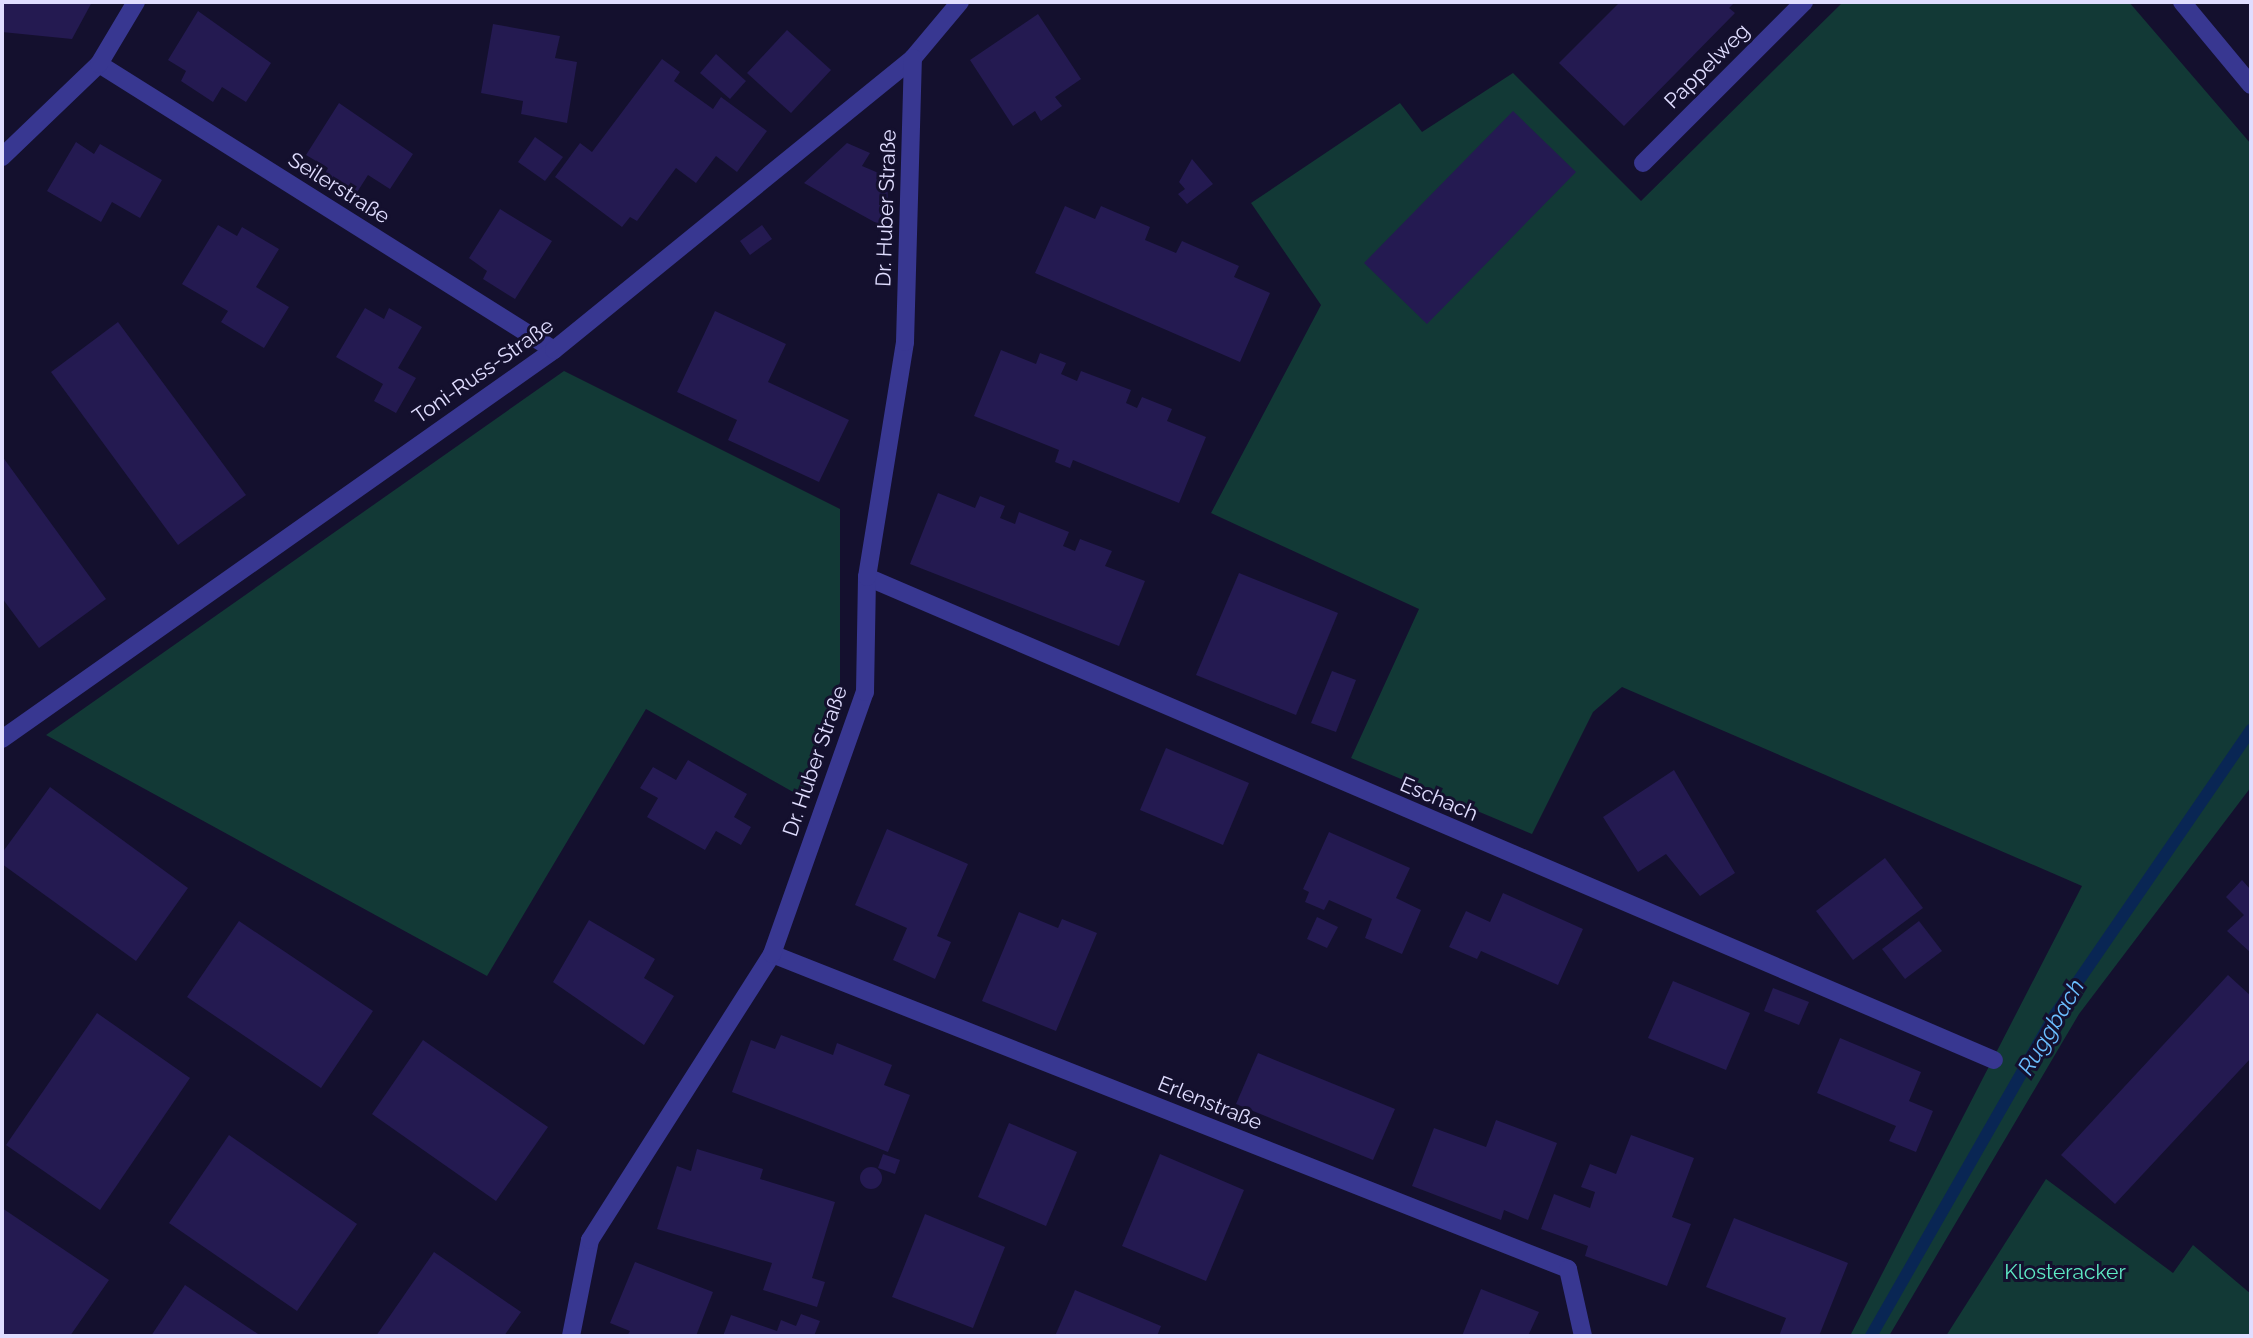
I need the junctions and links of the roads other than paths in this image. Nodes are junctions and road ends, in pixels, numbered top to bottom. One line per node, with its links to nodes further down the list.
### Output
1 (136, 2): 6 (street)
2 (960, 2): 5 (street, Toni-Russ-Straße)
3 (1804, 2): 9 (street, Pappelweg)
4 (2182, 2): 7 (street)
5 (913, 58): 10 (street, Toni-Russ-Straße); 11 (street, Dr. Huber Straße)
6 (99, 64): 8 (street); 10 (street, Seilerstraße)
7 (2251, 85)
8 (2, 156)
9 (1643, 163)
10 (554, 350): 12 (street, Toni-Russ-Straße)
11 (867, 577): 13 (street, Dr. Huber Straße); 14 (street, Eschach)
12 (2, 739)
13 (772, 954): 15 (street, Dr. Huber Straße); 16 (street, Erlenstraße)
14 (1994, 1060)
15 (571, 1336)
16 (1583, 1336)

